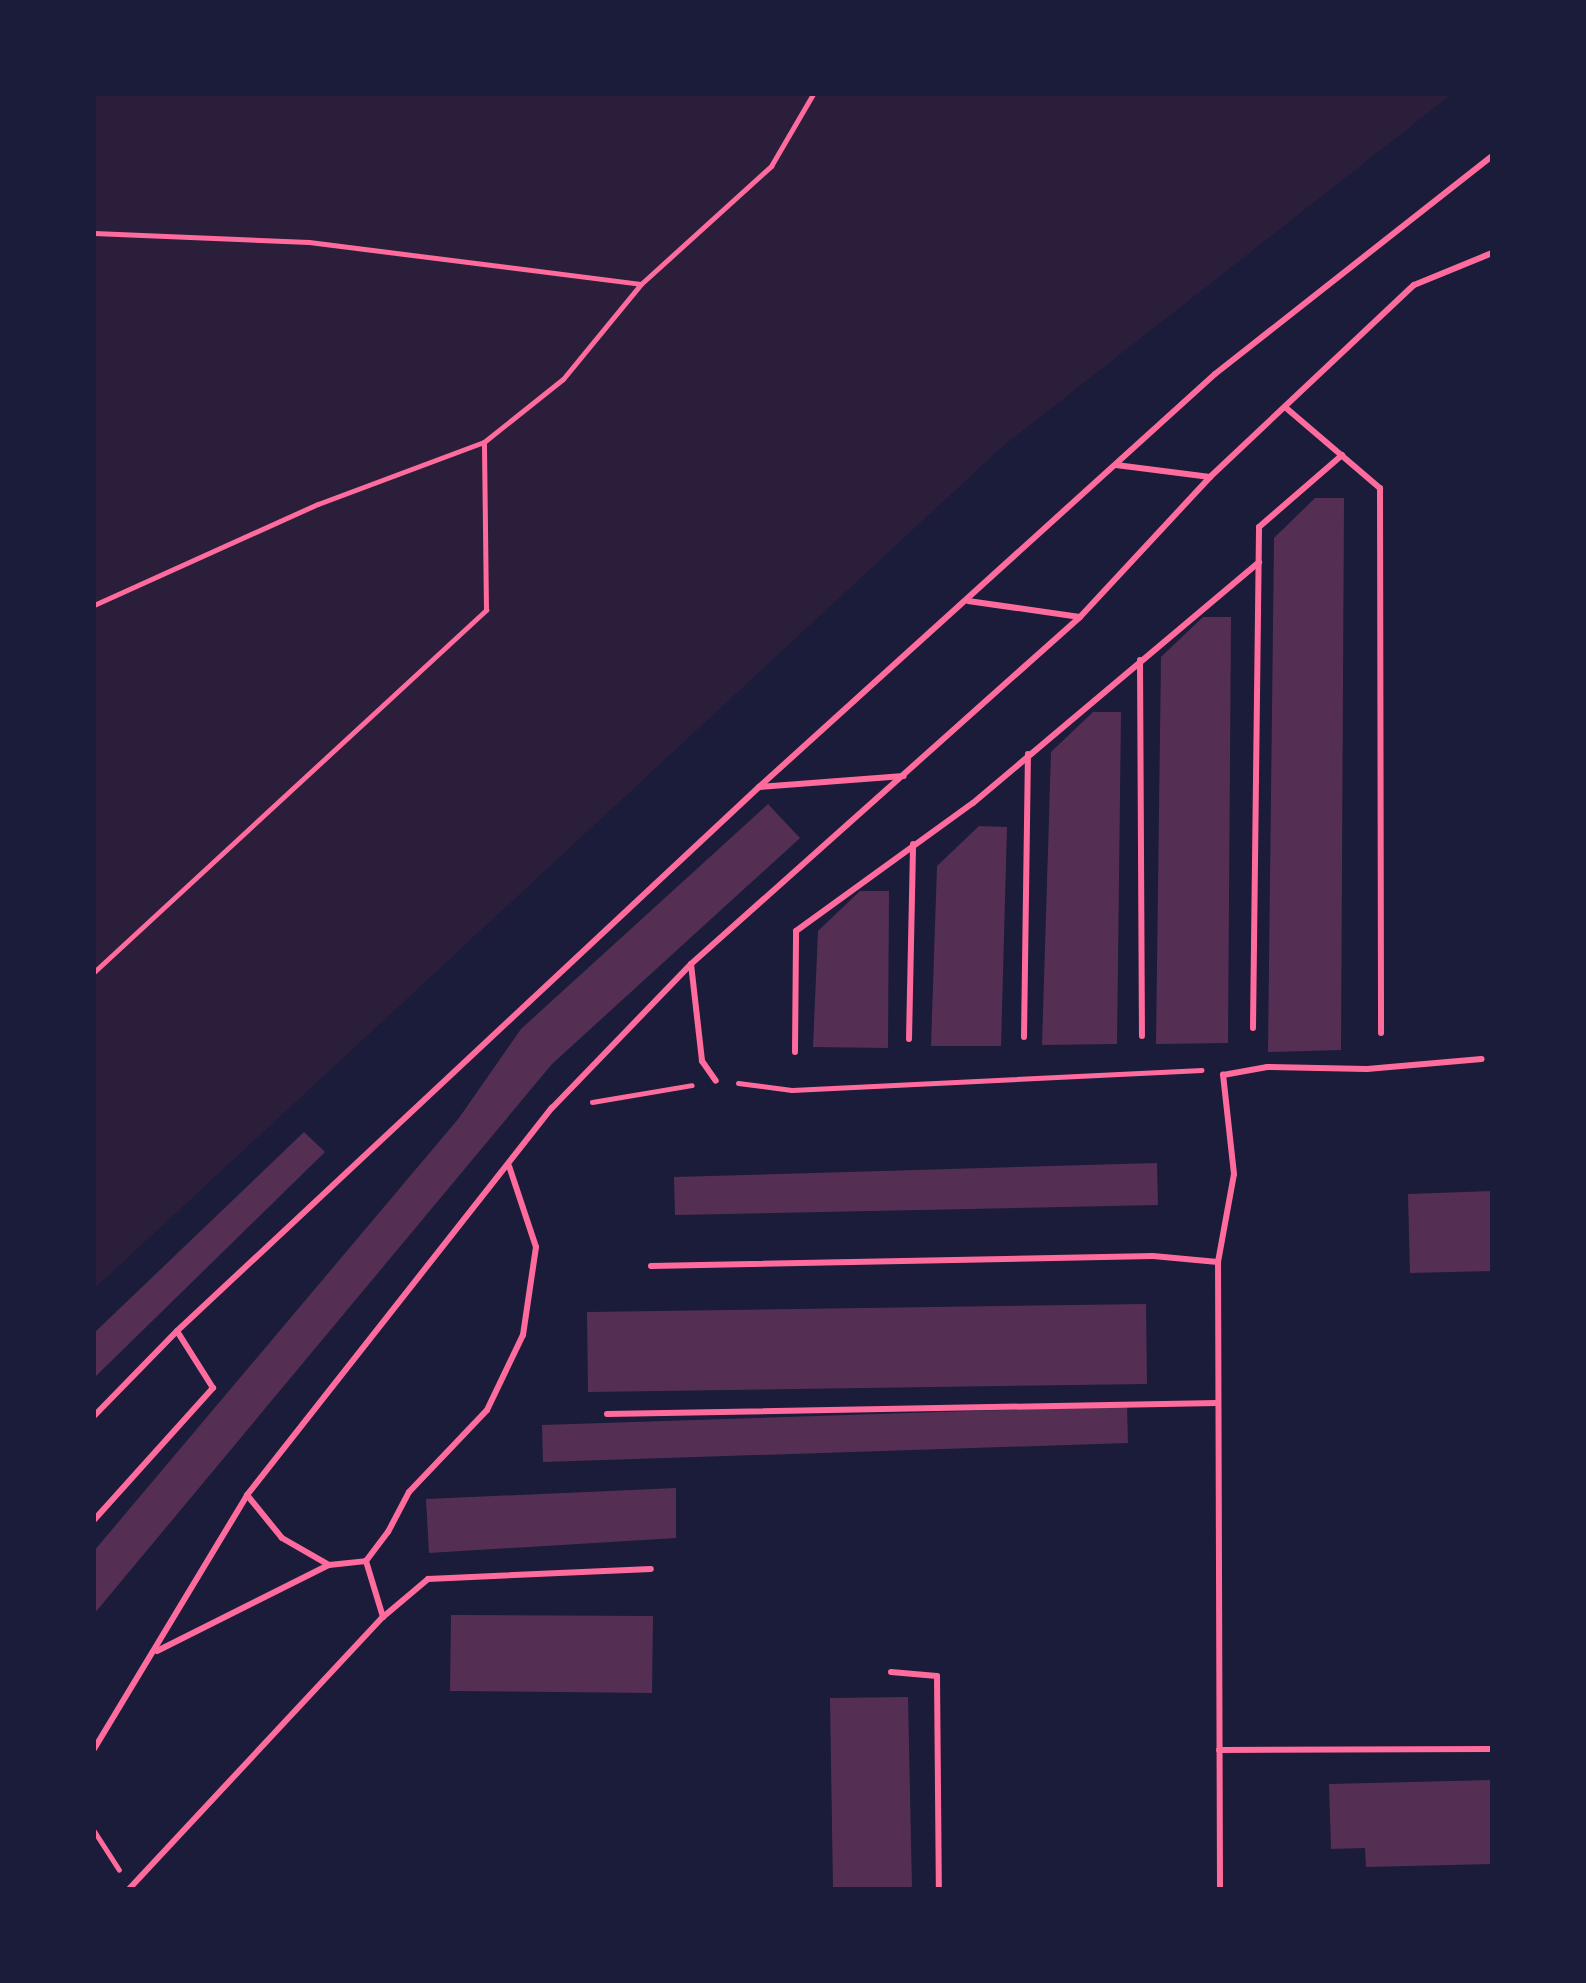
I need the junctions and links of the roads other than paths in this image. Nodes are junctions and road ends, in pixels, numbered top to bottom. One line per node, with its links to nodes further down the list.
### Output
1 (1492, 156): 5 (lane)
2 (1492, 253): 3 (lane)
3 (1285, 407): 4 (lane); 6 (lane)
4 (1342, 455): 7 (lane); 17 (lane)
5 (1116, 465): 6 (lane); 8 (lane)
6 (1210, 477): 9 (lane)
7 (1259, 562): 10 (lane); 16 (lane)
8 (968, 601): 9 (lane); 13 (lane)
9 (1080, 617): 12 (lane)
10 (1140, 660): 11 (lane); 18 (lane)
11 (1028, 754): 14 (lane); 19 (lane)
12 (904, 776): 13 (lane); 15 (lane)
13 (759, 787): 27 (lane)
14 (913, 844): 20 (lane); 21 (lane)
15 (691, 964): 23 (lane); 24 (lane)
16 (1253, 1028)
17 (1381, 1033)
18 (1142, 1036)
19 (1024, 1037)
20 (909, 1039)
21 (795, 1052)
22 (1482, 1059): 25 (lane)
23 (716, 1081)
24 (509, 1166): 31 (lane); 33 (lane)
25 (1218, 1262): 26 (lane); 28 (lane)
26 (651, 1266)
27 (177, 1331): 30 (lane); 32 (lane)
28 (1217, 1403): 29 (lane); 41 (lane)
29 (607, 1414)
30 (94, 1416)
31 (247, 1495): 34 (lane); 37 (lane)
32 (94, 1520)
33 (366, 1561): 34 (lane); 36 (lane)
34 (329, 1565): 37 (lane)
35 (651, 1569): 36 (lane)
36 (383, 1617): 42 (lane)
37 (157, 1651): 39 (lane)
38 (891, 1672): 43 (lane)
39 (94, 1749)
40 (1492, 1749): 41 (lane)
41 (1219, 1750): 44 (lane)
42 (130, 1888)
43 (939, 1889)
44 (1220, 1889)

